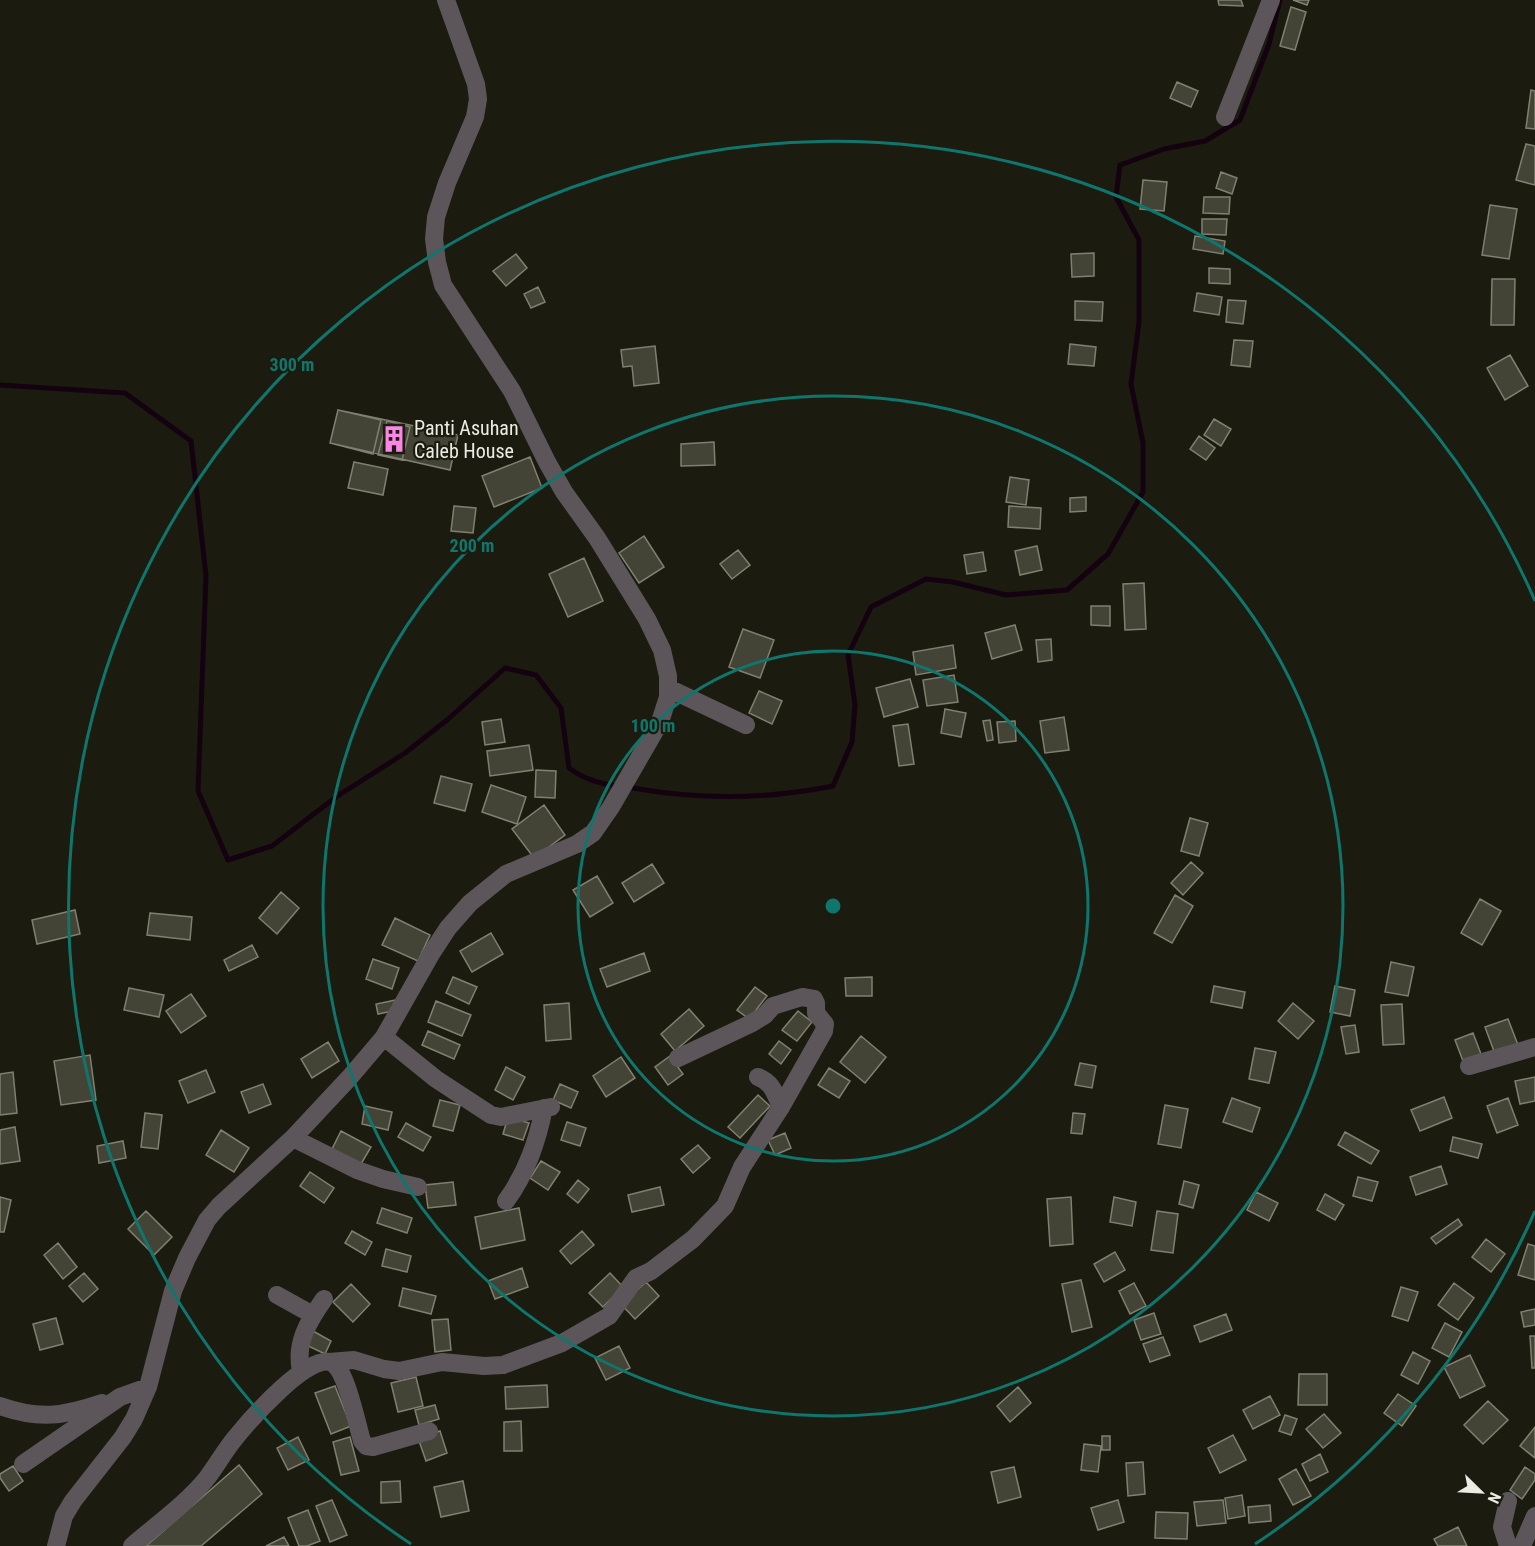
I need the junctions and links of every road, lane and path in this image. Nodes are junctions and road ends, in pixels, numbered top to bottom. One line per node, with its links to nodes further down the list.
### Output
1 (446, 0): 4 (street)
2 (1271, 0): 3 (street)
3 (1225, 117)
4 (668, 688): 5 (street); 6 (street)
5 (746, 724)
6 (384, 1036): 12 (street); 14 (street)
7 (1535, 1047): 9 (street)
8 (678, 1058): 11 (street)
9 (1469, 1066)
10 (758, 1077): 11 (street)
11 (781, 1107): 18 (street)
12 (293, 1137): 13 (street); 20 (street)
13 (418, 1187)
14 (506, 1201)
15 (277, 1295): 17 (street)
16 (324, 1299): 17 (street)
17 (313, 1315): 19 (street)
18 (329, 1362): 19 (street); 23 (street)
19 (301, 1371): 28 (street)
20 (148, 1387): 21 (street); 27 (street)
21 (120, 1397): 22 (street); 24 (street)
22 (0, 1406)
23 (429, 1431)
24 (23, 1464)
25 (1508, 1501): 29 (street)
26 (1535, 1516): 30 (street)
27 (56, 1546)
28 (132, 1546)
29 (1508, 1546)
30 (1522, 1546)

